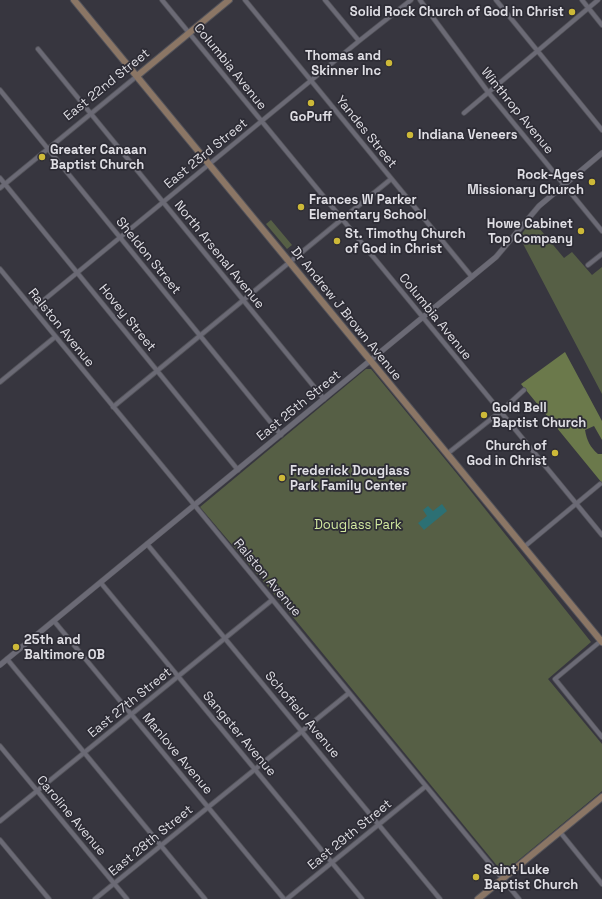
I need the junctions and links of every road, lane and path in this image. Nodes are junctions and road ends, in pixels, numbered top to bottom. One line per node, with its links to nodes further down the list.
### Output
1 (74, 0): 17 (main road, Dr Andrew J Brown Avenue)
2 (162, 0): 13 (street, Columbia Avenue)
3 (229, 0): 13 (main road, East 22nd Street)
4 (245, 0): 18 (street, Yandes Street)
5 (325, 0): 14 (street)
6 (411, 0): 14 (street, East 23rd Street)
7 (420, 0): 20 (street, Winthrop Avenue)
8 (496, 0): 16 (street)
9 (582, 0): 11 (street)
10 (598, 0): 11 (street)
11 (588, 8): 12 (street); 16 (street)
12 (602, 24)
13 (189, 33): 17 (main road, East 22nd Street); 23 (street, Columbia Avenue)
14 (359, 41): 18 (street, East 23rd Street)
15 (38, 49): 21 (street, North Arsenal Avenue)
16 (537, 51): 20 (street); 24 (street)
17 (137, 76): 21 (street, East 22nd Street); 27 (main road, Dr Andrew J Brown Avenue)
18 (311, 81): 23 (street, East 23rd Street); 29 (street, Yandes Street)
19 (0, 90): 25 (street, Sheldon Street)
20 (488, 92): 22 (street); 31 (street, Winthrop Avenue)
21 (91, 113): 25 (street, East 22nd Street); 33 (street, North Arsenal Avenue)
22 (464, 113)
23 (262, 122): 27 (street, East 23rd Street); 34 (street, Columbia Avenue)
24 (602, 130)
25 (48, 148): 30 (street, East 22nd Street); 36 (street, Sheldon Street)
26 (602, 153): 31 (street, East 25th Street)
27 (209, 164): 33 (street, East 23rd Street); 38 (main road, Dr Andrew J Brown Avenue)
28 (0, 178): 30 (street, Hovey Street)
29 (391, 179): 34 (street); 42 (street, Yandes Street)
30 (5, 184): 32 (street, East 22nd Street); 41 (street, Hovey Street)
31 (564, 185): 35 (street, Winthrop Avenue); 42 (street, East 25th Street)
32 (0, 188)
33 (163, 202): 36 (street, East 23rd Street); 43 (street, North Arsenal Avenue)
34 (342, 219): 38 (street); 45 (street, Columbia Avenue)
35 (602, 231)
36 (120, 238): 41 (street, East 23rd Street); 46 (street, Sheldon Street)
37 (602, 254): 39 (street)
38 (290, 262): 43 (street); 48 (main road, Dr Andrew J Brown Avenue)
39 (588, 265)
40 (0, 269): 44 (street, Ralston Avenue)
41 (77, 273): 44 (street, East 23rd Street); 49 (street, Hovey Street)
42 (472, 277): 45 (street, East 25th Street)
43 (243, 301): 46 (street); 52 (street, North Arsenal Avenue)
44 (33, 309): 47 (street, Ralston Avenue)
45 (423, 318): 48 (street, East 25th Street); 54 (street, Columbia Avenue)
46 (200, 336): 49 (street); 55 (street, Sheldon Street)
47 (55, 337): 50 (street); 53 (street, Ralston Avenue)
48 (370, 361): 52 (street, East 25th Street); 56 (main road, Dr Andrew J Brown Avenue)
49 (158, 371): 53 (street); 57 (street, Hovey Street)
50 (0, 382)
51 (524, 390): 54 (street)
52 (324, 399): 55 (street, East 25th Street)
53 (113, 408): 60 (street, Ralston Avenue)
54 (500, 412): 56 (street); 59 (street, Columbia Avenue)
55 (281, 435): 57 (street, East 25th Street)
56 (447, 454): 63 (main road, Dr Andrew J Brown Avenue)
57 (238, 470): 60 (street, East 25th Street)
58 (600, 484): 59 (street)
59 (576, 504): 61 (street, Columbia Avenue); 63 (street)
60 (194, 506): 62 (street, East 25th Street); 65 (street, Ralston Avenue)
61 (602, 535)
62 (147, 544): 64 (street, East 25th Street); 67 (street, Schofield Avenue)
63 (524, 547): 68 (main road, Dr Andrew J Brown Avenue)
64 (101, 583): 66 (street, East 25th Street); 71 (street, Sangster Avenue)
65 (272, 600): 67 (street, East 27th Street); 72 (street, Ralston Avenue)
66 (54, 621): 69 (street, East 25th Street); 73 (street, Manlove Avenue)
67 (225, 638): 71 (street, East 27th Street); 74 (street, Schofield Avenue)
68 (602, 641): 75 (street)
69 (7, 660): 70 (street, East 25th Street); 77 (street)
70 (0, 665)
71 (178, 676): 73 (street, East 27th Street); 78 (street, Sangster Avenue)
72 (349, 692): 74 (street, East 28th Street); 79 (street, Ralston Avenue)
73 (131, 714): 77 (street, East 27th Street); 82 (street, Manlove Avenue)
74 (302, 731): 78 (street, East 28th Street); 84 (street, Schofield Avenue)
75 (602, 737)
76 (0, 746): 80 (street, Caroline Avenue)
77 (84, 753): 80 (street, East 27th Street); 87 (street)
78 (255, 770): 82 (street, East 28th Street); 88 (street, Sangster Avenue)
79 (426, 786): 84 (street, East 29th Street); 89 (street, Ralston Avenue)
80 (37, 790): 83 (street, East 27th Street); 90 (street, Caroline Avenue)
81 (602, 796): 85 (main road)
82 (208, 807): 87 (street, East 28th Street); 96 (street, Manlove Avenue)
83 (0, 821)
84 (378, 824): 88 (street, East 29th Street); 98 (street, Schofield Avenue)
85 (560, 832): 89 (main road); 91 (street)
86 (0, 840): 92 (street)
87 (161, 845): 90 (street, East 28th Street); 95 (street)
88 (332, 862): 96 (street, East 29th Street); 97 (street, Sangster Avenue)
89 (502, 879): 99 (main road); 100 (street, Ralston Avenue)
90 (114, 884): 93 (street, East 28th Street); 94 (street, Caroline Avenue)
91 (602, 884)
92 (48, 899)
93 (95, 899)
94 (127, 899)
95 (205, 899)
96 (285, 899)
97 (362, 899)
98 (440, 899)
99 (478, 899)
100 (519, 899)

